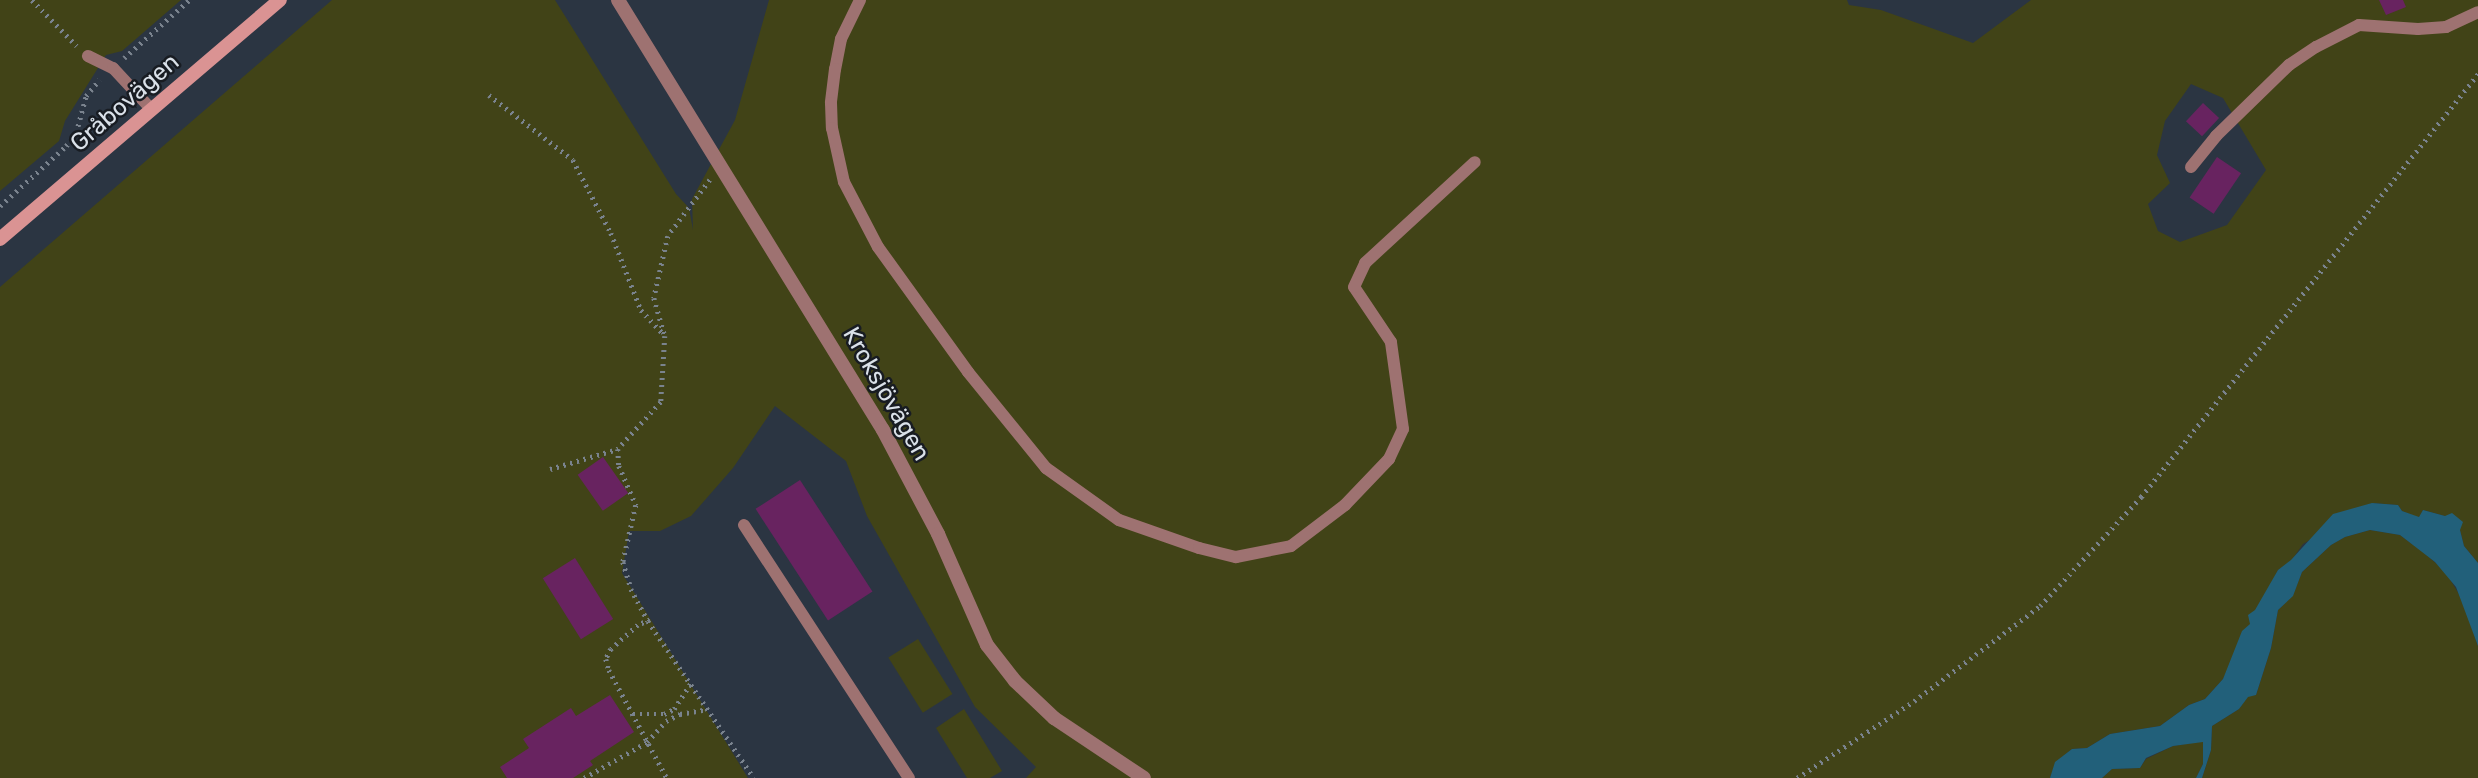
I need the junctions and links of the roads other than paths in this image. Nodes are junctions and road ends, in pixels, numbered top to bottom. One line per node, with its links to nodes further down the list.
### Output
1 (280, 0): 6 (main road, Gråbovägen)
2 (618, 0): 12 (street, Kroksjövägen)
3 (860, 0): 7 (lane)
4 (2478, 12): 8 (lane)
5 (88, 56): 6 (lane)
6 (152, 110): 9 (main road, Gråbovägen)
7 (1475, 162)
8 (2190, 167)
9 (0, 239)
10 (744, 525): 11 (lane)
11 (909, 778)
12 (1144, 778)

